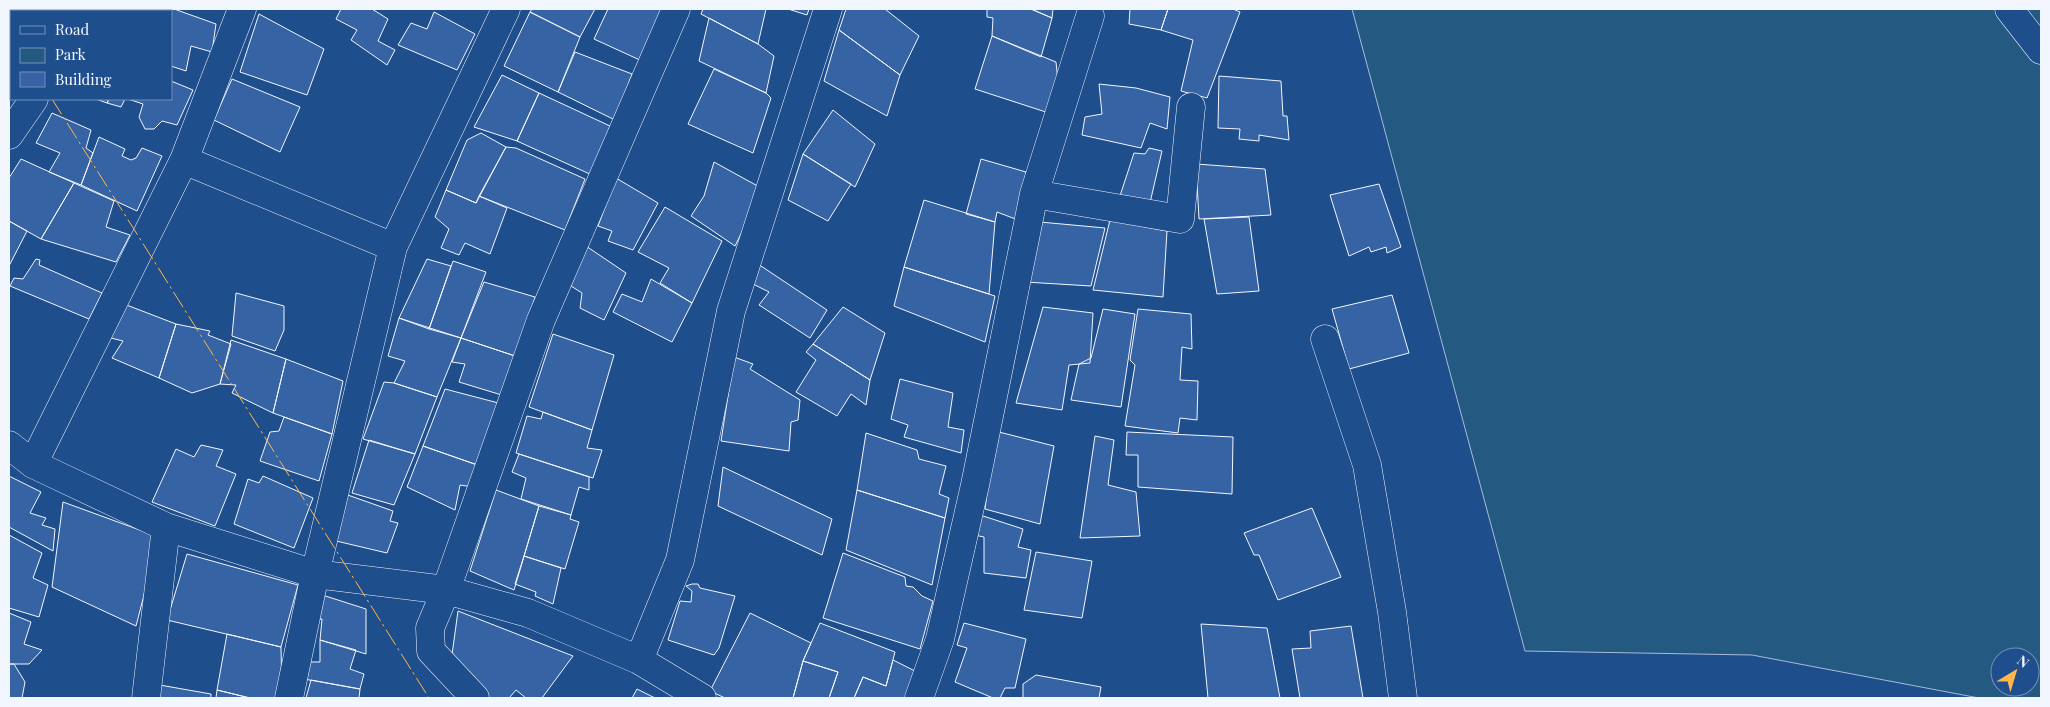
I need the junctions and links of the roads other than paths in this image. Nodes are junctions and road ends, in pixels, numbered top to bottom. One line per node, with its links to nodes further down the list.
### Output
1 (242, 9): 11 (street)
2 (506, 9): 13 (street)
3 (676, 9): 19 (street)
4 (828, 9): 20 (street)
5 (2010, 9): 7 (street)
6 (1090, 16): 12 (street)
7 (2041, 50)
8 (33, 100): 10 (street)
9 (1192, 107): 12 (street)
10 (9, 135)
11 (184, 160): 13 (street); 16 (street)
12 (1034, 194): 25 (street)
13 (393, 247): 18 (street)
14 (1326, 339): 26 (street)
15 (9, 445): 16 (street)
16 (33, 464): 17 (street)
17 (166, 527): 18 (street); 21 (street)
18 (315, 574): 19 (street); 22 (street)
19 (446, 590): 20 (street); 23 (street)
20 (639, 660): 24 (street)
21 (146, 698)
22 (289, 698)
23 (475, 698)
24 (702, 698)
25 (919, 698)
26 (1403, 698)

